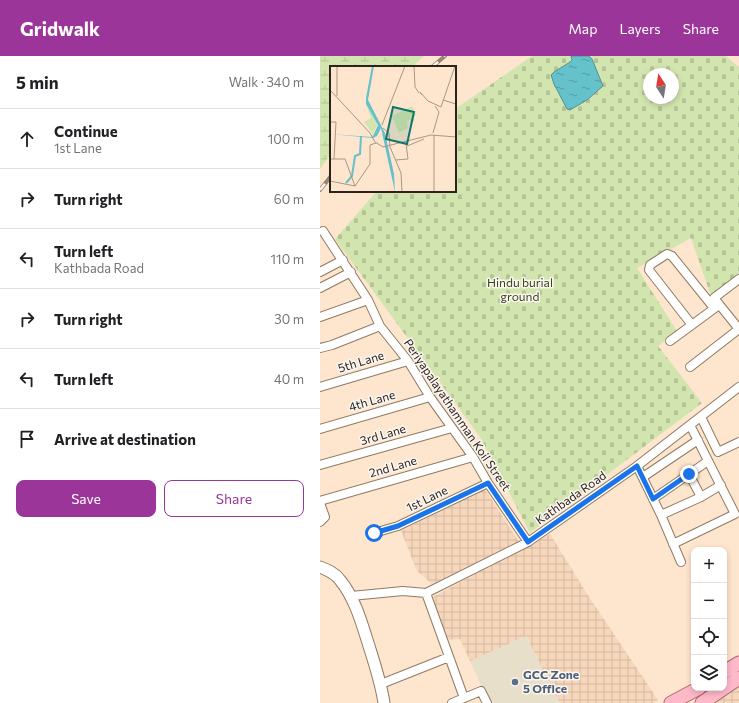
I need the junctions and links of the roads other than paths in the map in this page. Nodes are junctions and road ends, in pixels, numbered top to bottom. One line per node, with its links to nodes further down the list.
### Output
1 (323, 231): 2 (street, Periyapalayathamman Koil Street)
2 (343, 260): 3 (street); 4 (street, Periyapalayathamman Koil Street)
3 (320, 272)
4 (351, 272): 6 (street); 7 (street, Periyapalayathamman Koil Street)
5 (738, 283): 8 (street)
6 (320, 288)
7 (368, 300): 9 (street); 11 (street, Periyapalayathamman Koil Street)
8 (716, 303): 10 (street); 10 (street); 12 (street)
9 (320, 317)
10 (692, 325): 13 (street)
11 (380, 326): 14 (street); 15 (street, Periyapalayathamman Koil Street)
12 (739, 329): 16 (street)
13 (670, 341)
14 (320, 348)
15 (408, 361): 17 (street, 5th Lane); 19 (street, Periyapalayathamman Koil Street)
16 (690, 367)
17 (320, 387)
18 (739, 387): 20 (street, Kathbada Road)
19 (430, 397): 22 (street, Periyapalayathamman Koil Street); 23 (street, 4th Lane)
20 (701, 417): 21 (street, Kathbada Road); 25 (street)
21 (690, 425): 24 (street); 29 (street, Kathbada Road)
22 (452, 428): 26 (street, Periyapalayathamman Koil Street); 28 (street, 3rd Lane)
23 (320, 429)
24 (698, 440): 27 (street); 31 (street)
25 (739, 442)
26 (473, 457): 32 (street, Periyapalayathamman Koil Street); 36 (street, 2nd Lane)
27 (708, 461): 30 (street); 33 (street)
28 (320, 465)
29 (637, 466): 31 (street); 40 (street, Kathbada Road)
30 (689, 474): 34 (street); 35 (street)
31 (643, 477): 35 (street)
32 (488, 483): 39 (street, 1st Lane); 40 (street, Periyapalayathamman Koil Street)
33 (721, 485): 34 (street); 41 (street)
34 (701, 497): 37 (street)
35 (653, 499): 37 (street)
36 (320, 502): 38 (street)
37 (661, 515): 41 (street)
38 (320, 522)
39 (374, 533)
40 (528, 542): 44 (street, Kathbada Road)
41 (673, 544): 42 (street)
42 (682, 562)
43 (320, 567): 45 (main road)
44 (426, 593): 45 (street); 46 (street)
45 (350, 596): 50 (main road)
46 (449, 657): 50 (street); 52 (street)
47 (739, 662): 48 (main road)
48 (727, 670)
49 (739, 678): 53 (main road)
50 (381, 684): 54 (main road)
51 (693, 691): 57 (main road)
52 (464, 698): 55 (street); 56 (street)
53 (706, 702)
54 (384, 703)
55 (452, 703)
56 (487, 703)
57 (671, 703)

